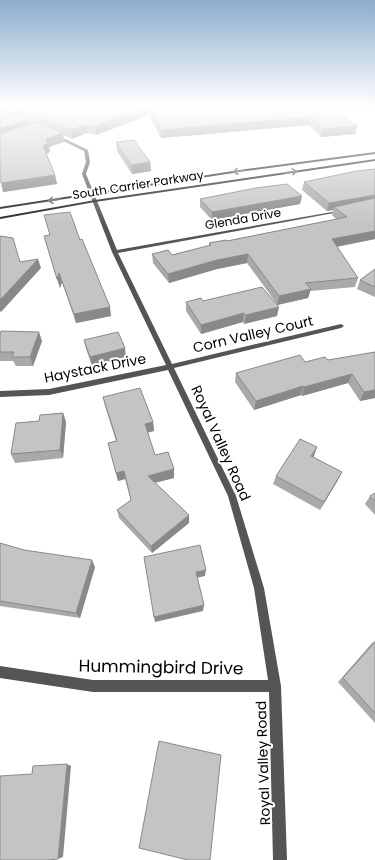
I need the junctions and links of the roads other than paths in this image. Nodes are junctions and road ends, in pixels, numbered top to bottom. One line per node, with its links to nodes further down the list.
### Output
1 (78, 146): 4 (street, Royal Valley Road)
2 (375, 153): 4 (main road, South Carrier Parkway, one-way to 4)
3 (375, 160): 4 (main road, South Carrier Parkway, one-way to 3)
4 (94, 198): 5 (main road, South Carrier Parkway, one-way to 5); 7 (main road, South Carrier Parkway); 8 (street, Royal Valley Road)
5 (0, 208)
6 (346, 210): 8 (street, Glenda Drive)
7 (0, 218)
8 (115, 252): 10 (street, Royal Valley Road)
9 (341, 326): 10 (street, Corn Valley Court)
10 (170, 367): 11 (street, Haystack Drive); 13 (street, Royal Valley Road)
11 (0, 394)
12 (0, 672): 13 (street, Hummingbird Drive)
13 (275, 686): 14 (street, Royal Valley Road)
14 (280, 860)

